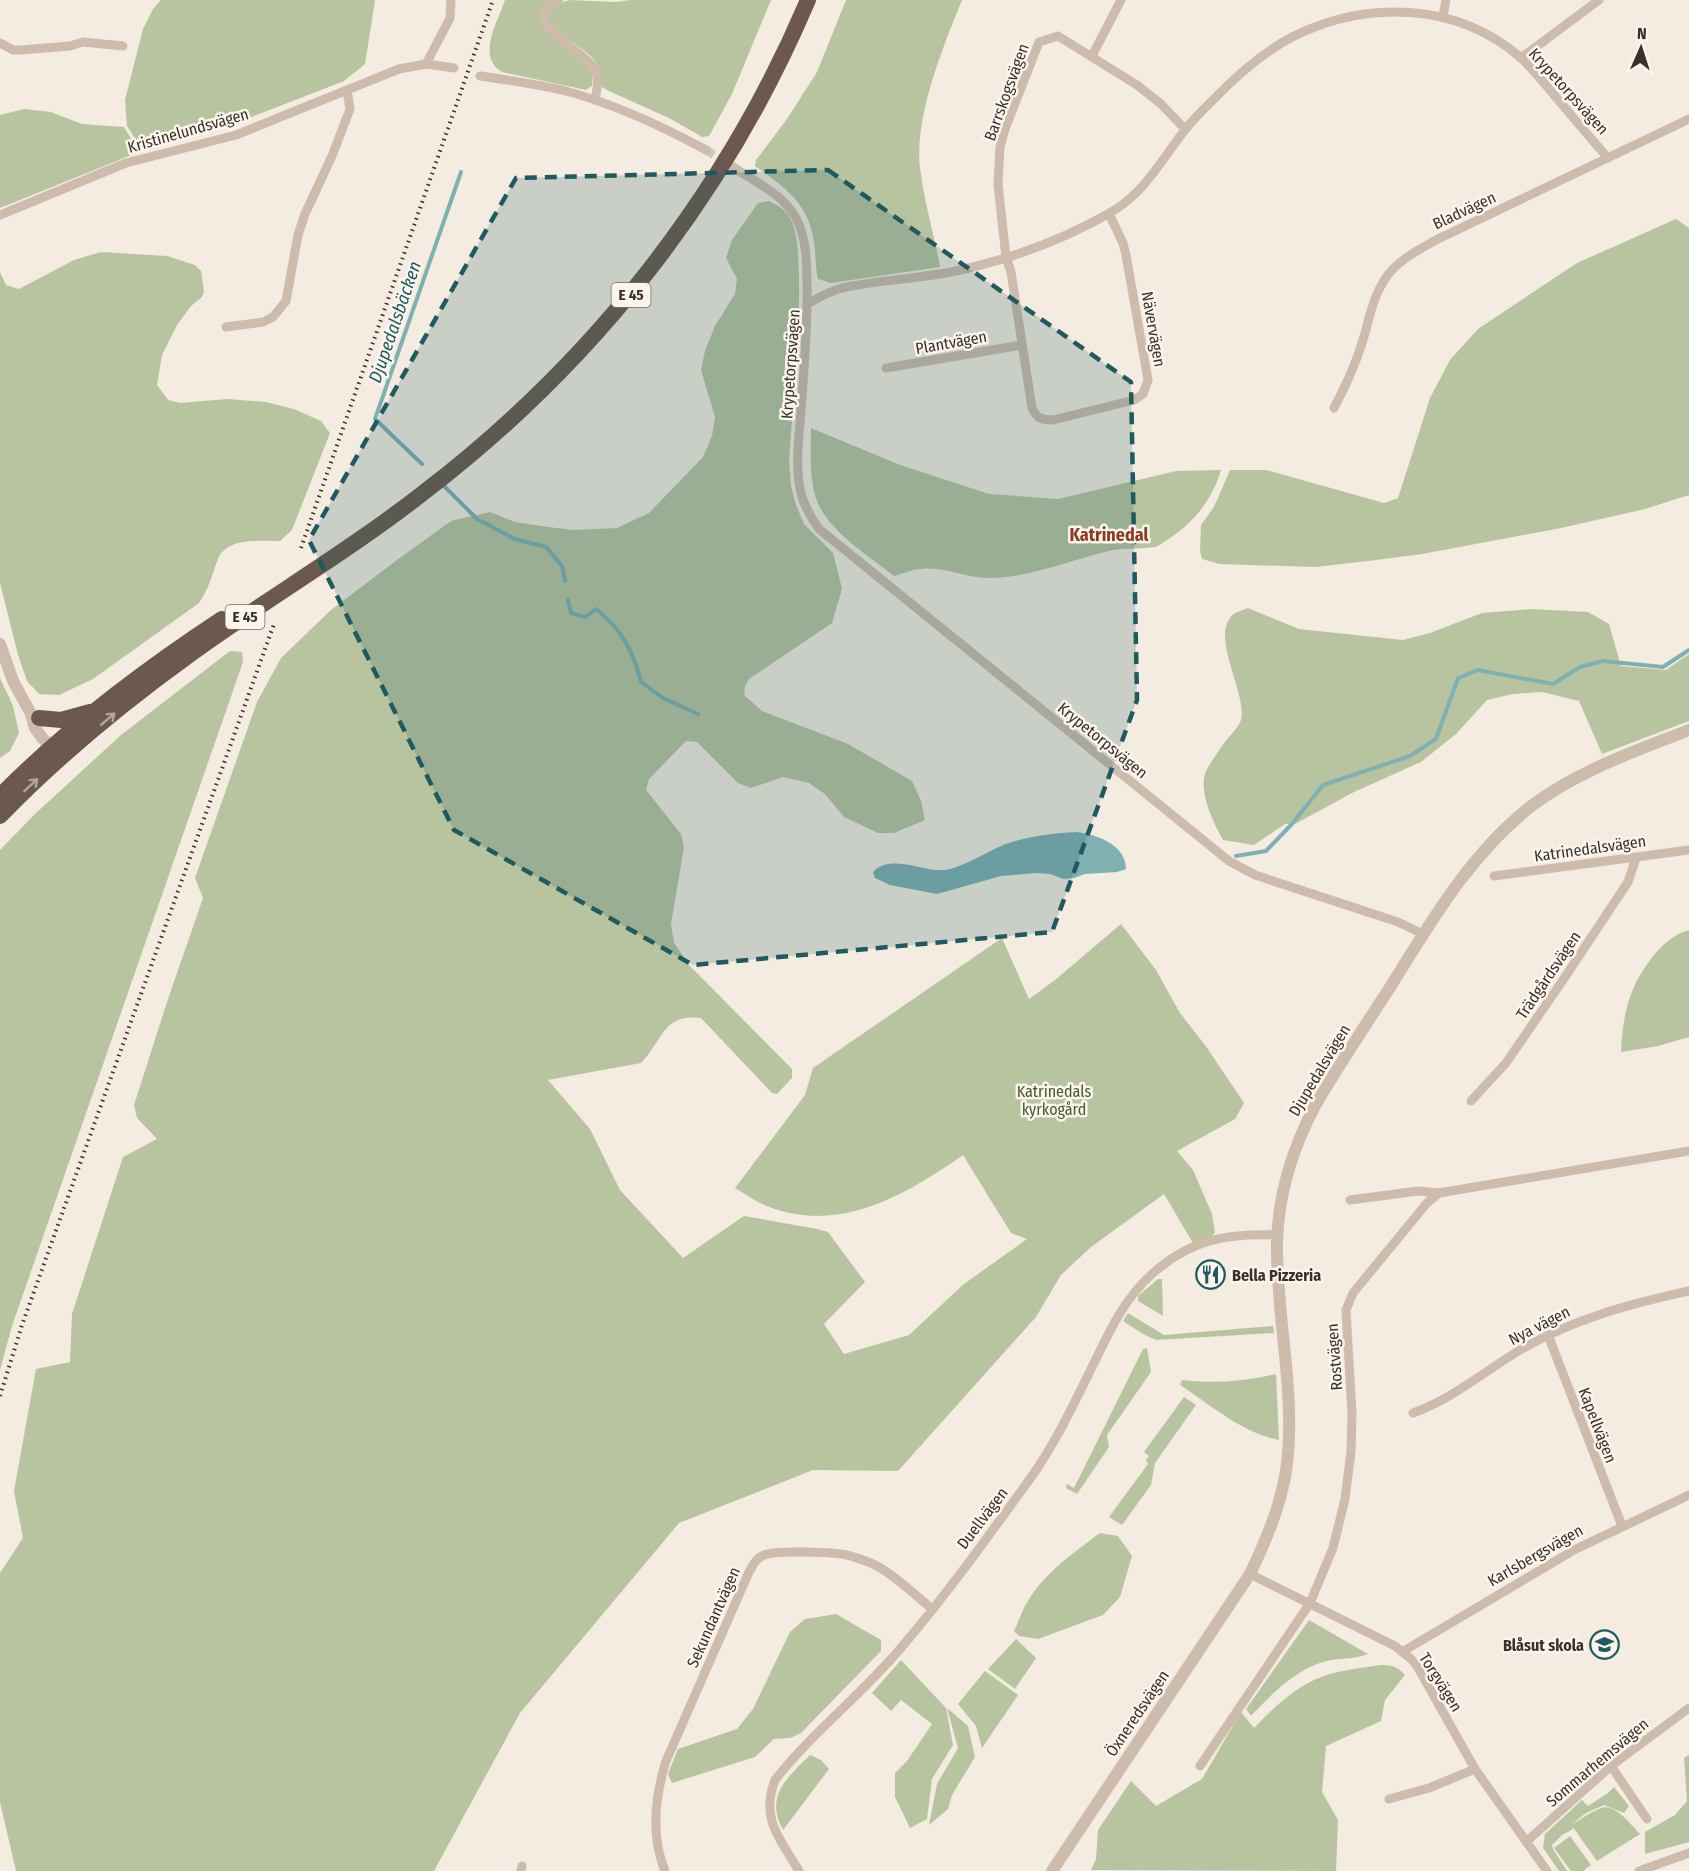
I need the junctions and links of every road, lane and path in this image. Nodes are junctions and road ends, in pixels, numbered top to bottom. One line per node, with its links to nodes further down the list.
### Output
1 (451, 0): 13 (street)
2 (559, 0): 17 (street)
3 (796, 0): 32 (highway, E 45)
4 (808, 0): 35 (highway, E 45, one-way to 4)
5 (1121, 0): 11 (street)
6 (1446, 0): 8 (street)
7 (1599, 0): 12 (street)
8 (1443, 16): 12 (street, Krypetorpsvägen); 19 (street, Krypetorpsvägen)
9 (0, 43): 10 (street)
10 (123, 46)
11 (1092, 56): 19 (street, Barrskogsvägen); 25 (street, Barrskogsvägen)
12 (1521, 58): 21 (street, Krypetorpsvägen)
13 (426, 64): 14 (street, Kristinelundsvägen); 16 (street, Kristinelundsvägen)
14 (454, 68)
15 (480, 76): 17 (street)
16 (347, 90): 24 (street, Kristinelundsvägen); 27 (street)
17 (595, 100): 20 (street)
18 (1689, 119): 21 (street, Bladvägen)
19 (1185, 129): 23 (street, Krypetorpsvägen)
20 (706, 150)
21 (1608, 158): 30 (street, Bladvägen)
22 (732, 166): 26 (street)
23 (1109, 214): 25 (street, Krypetorpsvägen); 28 (street, Nävervägen)
24 (0, 216)
25 (1006, 257): 26 (street, Krypetorpsvägen); 28 (street, Nävervägen)
26 (807, 304): 41 (street, Krypetorpsvägen)
27 (226, 327)
28 (1022, 345): 29 (street, Plantvägen)
29 (886, 368)
30 (1334, 408)
31 (0, 644): 33 (street)
32 (97, 710): 33 (highway); 35 (highway, E 45)
33 (35, 716): 35 (street)
34 (1689, 730): 41 (street, Djupedalsvägen)
35 (58, 751): 36 (highway, E 45); 37 (highway, E 45, one-way to 35)
36 (0, 795)
37 (0, 816)
38 (1689, 850): 39 (street, Katrinedalsvägen)
39 (1636, 858): 40 (street, Katrinedalsvägen); 42 (street, Trädgårdsvägen)
40 (1494, 876)
41 (1423, 934): 46 (street, Djupedalsvägen)
42 (1471, 1101)
43 (1689, 1150): 44 (street)
44 (1439, 1193): 45 (street); 53 (street, Rostvägen)
45 (1350, 1200)
46 (1277, 1234): 52 (street, Djupedalsvägen); 54 (street, Duellvägen)
47 (1689, 1291): 48 (street, Nya vägen)
48 (1548, 1335): 49 (street, Nya vägen); 51 (street, Kapellvägen)
49 (1413, 1413)
50 (1689, 1495): 51 (street, Karlsbergsvägen)
51 (1622, 1526): 55 (street, Karlsbergsvägen)
52 (1250, 1574): 53 (street, Torgvägen); 66 (street, Öxneredsvägen)
53 (1310, 1603): 55 (street, Torgvägen); 57 (street, Rostvägen)
54 (932, 1609): 64 (street, Sekundantvägen); 65 (street, Duellvägen)
55 (1402, 1652): 59 (street, Torgvägen)
56 (1689, 1708): 58 (street, Sommarhemsvägen)
57 (1200, 1766)
58 (1611, 1766): 61 (street); 62 (street, Sommarhemsvägen)
59 (1474, 1769): 60 (street); 62 (street, Torgvägen)
60 (1389, 1799)
61 (1647, 1819)
62 (1526, 1842): 67 (street, Torgvägen)
63 (1689, 1853): 68 (street)
64 (665, 1871)
65 (799, 1871)
66 (1052, 1871)
67 (1547, 1871)
68 (1639, 1871)

